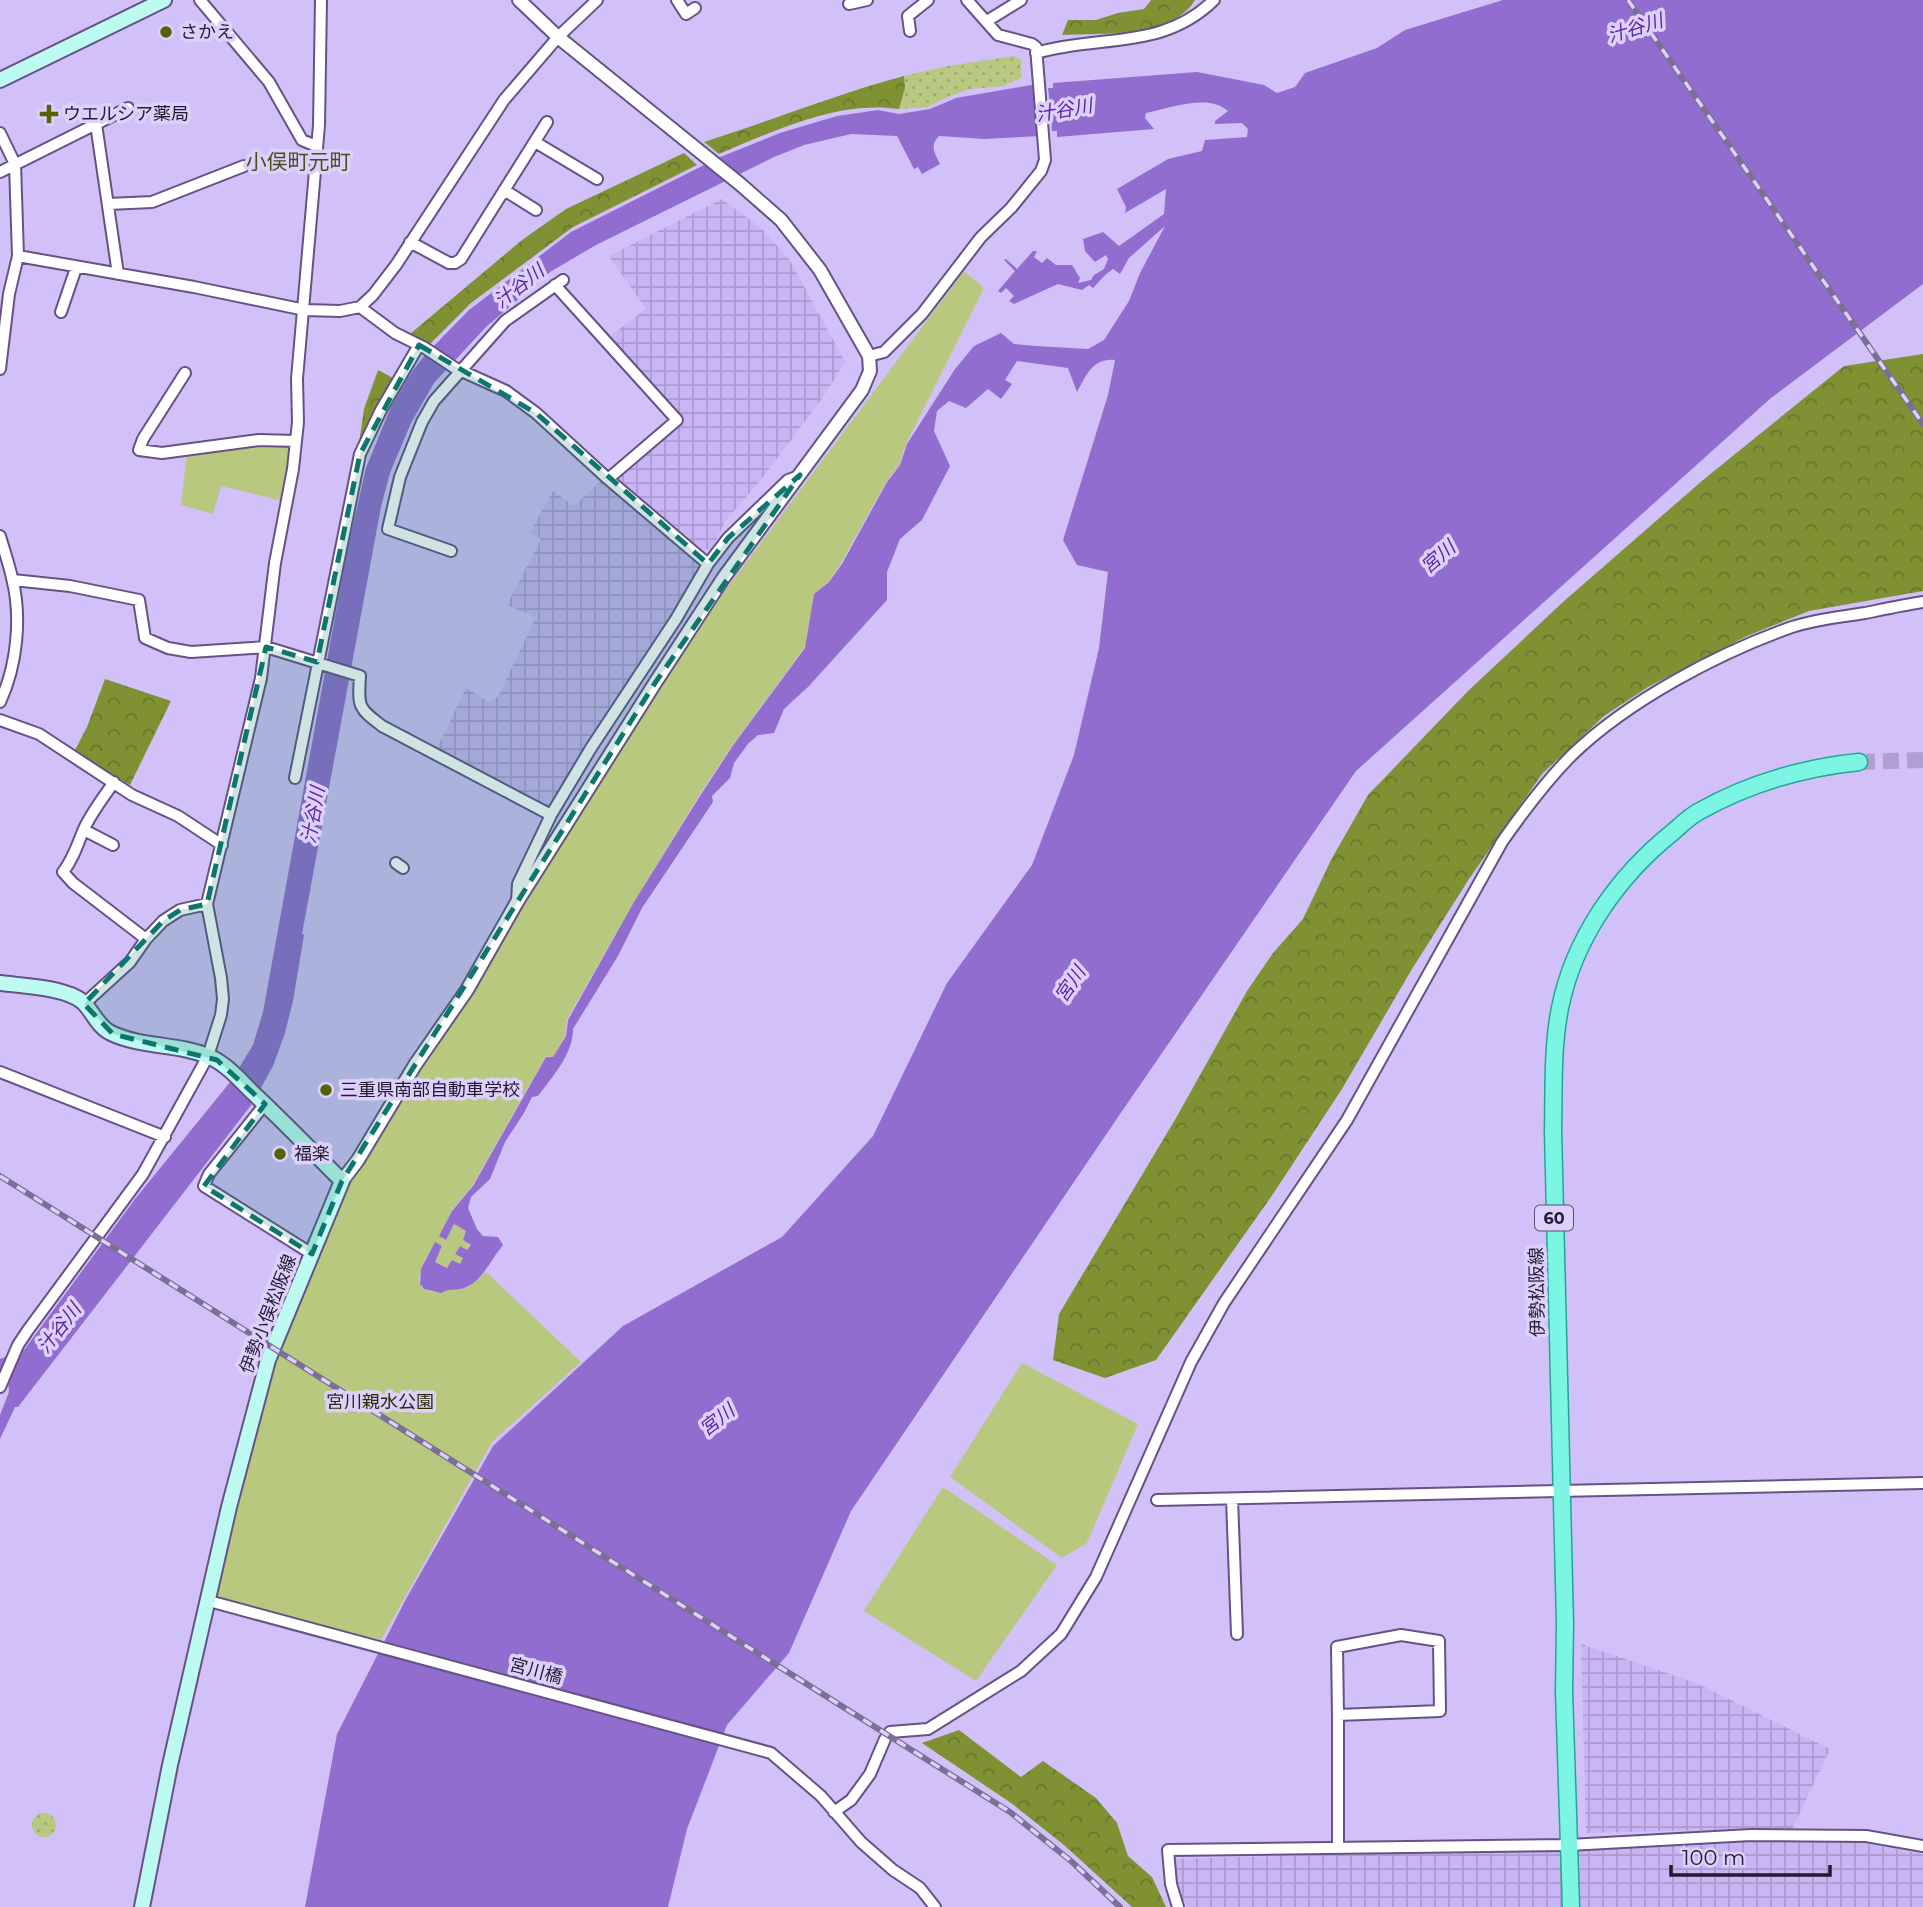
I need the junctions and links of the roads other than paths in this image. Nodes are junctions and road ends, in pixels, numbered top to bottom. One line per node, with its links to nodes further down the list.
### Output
1 (164, 0): 18 (main road)
2 (200, 0): 24 (street)
3 (321, 0): 24 (street)
4 (519, 0): 16 (street)
5 (597, 0): 16 (street)
6 (677, 0): 13 (street)
7 (867, 0): 12 (street)
8 (928, 0): 15 (street)
9 (967, 0): 14 (street)
10 (1021, 0): 14 (street)
11 (1214, 0): 17 (street)
12 (849, 4)
13 (695, 8)
14 (987, 21): 17 (street)
15 (910, 31)
16 (558, 37): 32 (street); 41 (street)
17 (1036, 53): 41 (street)
18 (0, 80)
19 (128, 108): 21 (street)
20 (547, 122): 23 (street)
21 (96, 124): 25 (street); 30 (street)
22 (0, 133): 25 (street)
23 (535, 142): 28 (street); 29 (street)
24 (316, 146): 37 (street)
25 (15, 164): 27 (street); 33 (street)
26 (244, 166): 30 (street)
27 (0, 172)
28 (597, 180)
29 (505, 190): 31 (street); 32 (street)
30 (108, 205): 35 (street)
31 (536, 210)
32 (410, 242): 36 (street)
33 (18, 256): 34 (street); 40 (street)
34 (76, 268): 35 (street); 38 (street)
35 (118, 274): 37 (street)
36 (360, 307): 37 (street); 39 (street)
37 (305, 310): 45 (street)
38 (61, 312)
39 (422, 347): 43 (street); 54 (street)
40 (1, 350): 42 (street)
41 (869, 356): 46 (street)
42 (0, 369)
43 (457, 369): 47 (street); 47 (street); 49 (street)
44 (185, 373): 45 (street)
45 (296, 442): 53 (street)
46 (800, 475): 50 (street); 64 (street)
47 (608, 479): 50 (street)
48 (0, 536): 51 (street)
49 (451, 551)
50 (708, 564): 60 (street)
51 (13, 580): 53 (street); 55 (street)
52 (1923, 602): 83 (street)
53 (266, 647): 54 (street); 63 (street)
54 (319, 662): 58 (street); 60 (street)
55 (0, 702)
56 (0, 720): 59 (street)
57 (1860, 762): 77 (main road, 伊勢松阪線 / 60)
58 (295, 778)
59 (114, 782): 61 (street); 63 (street)
60 (551, 815): 64 (street)
61 (84, 830): 62 (street); 66 (street)
62 (113, 845)
63 (222, 845): 65 (street)
64 (517, 902): 73 (street)
65 (207, 904): 66 (street); 69 (street)
66 (146, 939): 68 (street)
67 (0, 983): 68 (main road)
68 (85, 1004): 69 (main road)
69 (208, 1056): 71 (main road); 72 (street)
70 (0, 1072): 72 (street)
71 (264, 1103): 73 (main road); 74 (street)
72 (165, 1137): 75 (street)
73 (342, 1181): 74 (main road, 伊勢小俣松阪線)
74 (312, 1254): 80 (main road, 伊勢小俣松阪線)
75 (0, 1386)
76 (1923, 1483): 77 (street)
77 (1561, 1492): 78 (street); 84 (main road, 伊勢松阪線 / 60)
78 (1232, 1499): 79 (street); 81 (street)
79 (1157, 1500)
80 (209, 1601): 83 (street, 宮川橋); 87 (main road, 伊勢小俣松阪線)
81 (1237, 1634)
82 (1338, 1715): 82 (street); 86 (street)
83 (834, 1812): 88 (street, 宮川橋)
84 (1569, 1845): 85 (street); 86 (street); 90 (main road, 伊勢松阪線 / 60)
85 (1923, 1846)
86 (1338, 1848): 89 (street)
87 (142, 1907)
88 (935, 1907)
89 (1178, 1907)
90 (1571, 1907)

